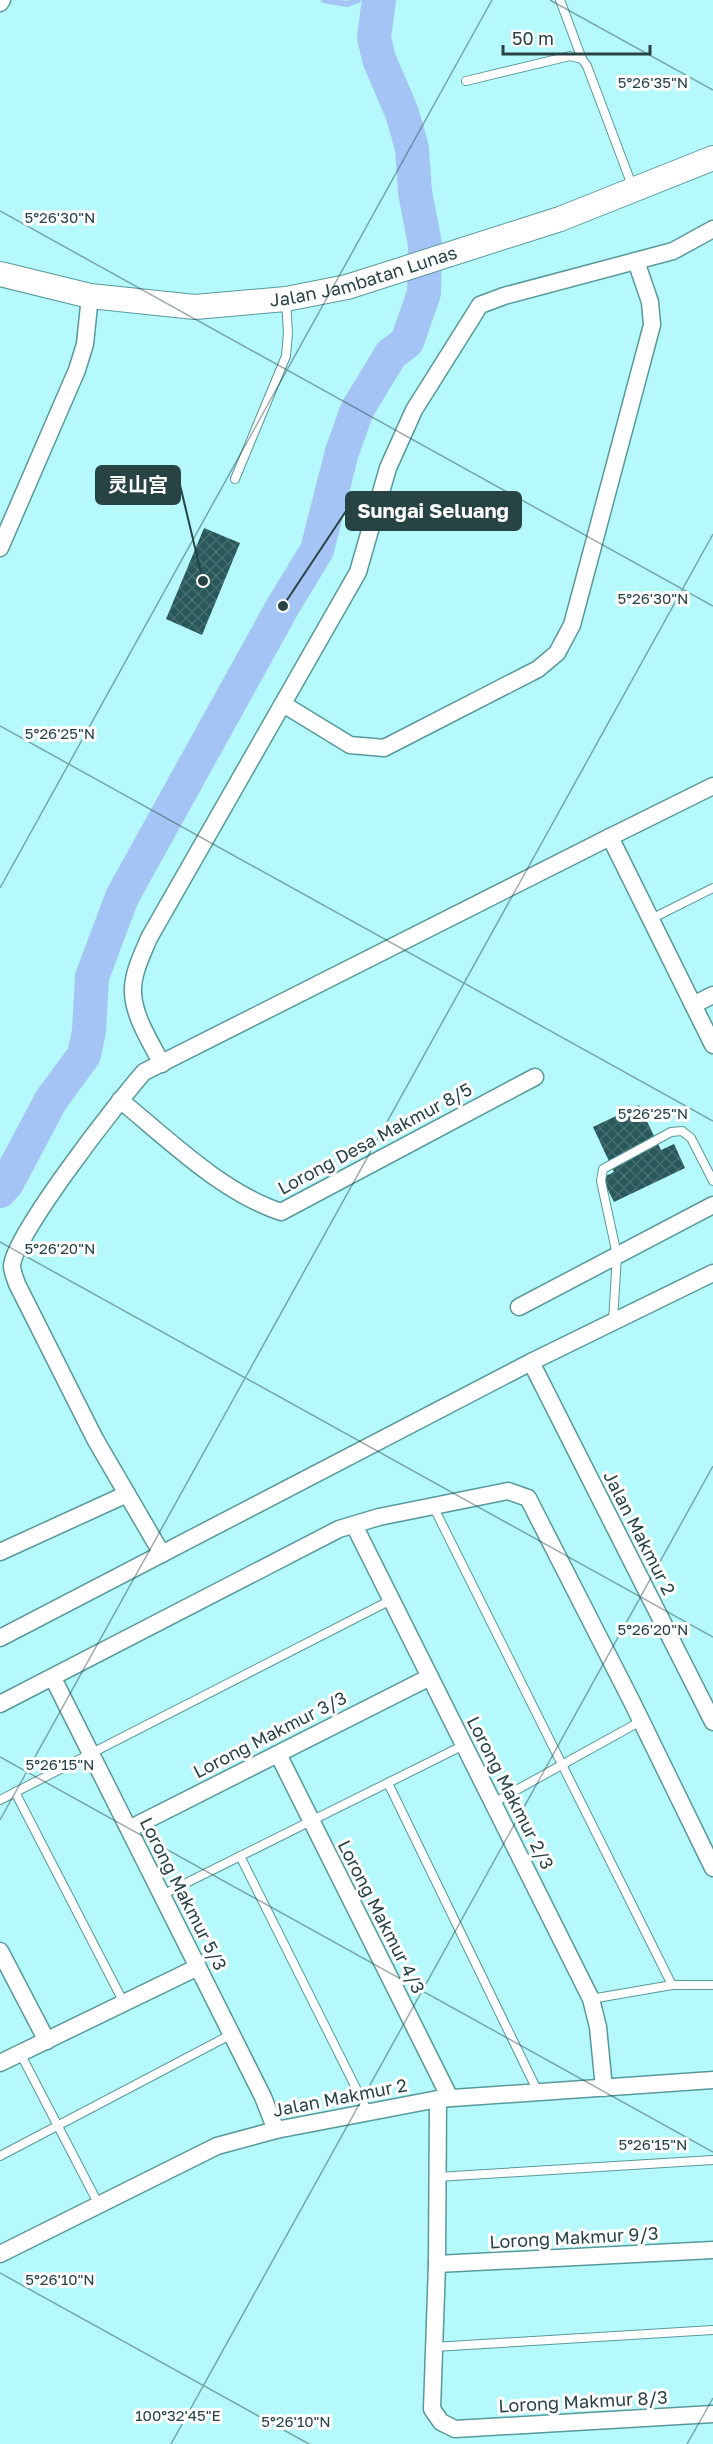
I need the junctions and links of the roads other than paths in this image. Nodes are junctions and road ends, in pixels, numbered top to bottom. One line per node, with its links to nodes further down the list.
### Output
1 (560, 0): 2 (lane)
2 (582, 59): 3 (lane); 5 (lane)
3 (466, 81)
4 (713, 158): 5 (main road, Jalan Jambatan Lunas)
5 (633, 190): 10 (main road, Jalan Jambatan Lunas)
6 (713, 229): 7 (street)
7 (636, 261): 13 (street); 13 (street)
8 (0, 274): 9 (main road, Jalan Jambatan Lunas)
9 (90, 296): 10 (main road, Jalan Jambatan Lunas); 12 (street)
10 (285, 299): 11 (lane)
11 (235, 479)
12 (0, 548)
13 (283, 704): 21 (street)
14 (713, 786): 15 (street)
15 (610, 837): 17 (street); 21 (street)
16 (713, 888): 17 (lane)
17 (651, 919): 19 (street)
18 (713, 995): 19 (street)
19 (693, 1005): 20 (street)
20 (713, 1045)
21 (162, 1064): 23 (street)
22 (535, 1077): 23 (street, Lorong Desa Makmur 8/5)
23 (120, 1100): 31 (street)
24 (713, 1181): 26 (lane)
25 (713, 1205): 26 (street)
26 (617, 1255): 28 (street); 29 (lane)
27 (713, 1273): 29 (street)
28 (519, 1307)
29 (613, 1322): 30 (street)
30 (531, 1362): 35 (street); 42 (street, Jalan Makmur 2)
31 (127, 1494): 34 (street); 35 (street)
32 (434, 1506): 33 (street); 41 (street); 46 (lane)
33 (354, 1524): 36 (street, Lorong Makmur 2/3); 39 (street)
34 (0, 1552)
35 (162, 1554): 37 (street)
36 (392, 1600): 38 (street, Lorong Makmur 2/3); 44 (lane)
37 (0, 1638)
38 (430, 1677): 43 (street, Lorong Makmur 2/3); 45 (street, Lorong Makmur 3/3)
39 (52, 1678): 40 (street); 44 (street, Lorong Makmur 5/3)
40 (0, 1704)
41 (641, 1721): 46 (lane); 54 (street)
42 (713, 1722)
43 (464, 1745): 47 (lane); 50 (street, Lorong Makmur 2/3)
44 (91, 1754): 48 (lane); 52 (street, Lorong Makmur 5/3)
45 (278, 1754): 51 (street, Lorong Makmur 4/3); 52 (street, Lorong Makmur 3/3)
46 (564, 1766): 50 (lane); 59 (lane)
47 (388, 1783): 51 (lane); 68 (lane)
48 (15, 1792): 49 (lane); 61 (lane)
49 (0, 1800)
50 (493, 1803): 60 (street, Lorong Makmur 2/3)
51 (311, 1820): 53 (lane); 69 (street, Lorong Makmur 4/3)
52 (129, 1829): 55 (street, Lorong Makmur 5/3)
53 (240, 1856): 55 (lane); 70 (lane)
54 (713, 1868)
55 (162, 1895): 57 (street, Lorong Makmur 5/3)
56 (0, 1951): 63 (street)
57 (198, 1966): 61 (street); 62 (street, Lorong Makmur 5/3)
58 (713, 1985): 59 (lane)
59 (672, 1986): 60 (lane)
60 (591, 1999): 67 (street, Lorong Makmur 2/3)
61 (124, 2003): 63 (street)
62 (232, 2034): 71 (lane); 72 (street, Lorong Makmur 5/3)
63 (47, 2041): 64 (street)
64 (20, 2053): 65 (street); 71 (lane)
65 (0, 2063)
66 (713, 2080): 67 (street, Jalan Makmur 2)
67 (604, 2088): 68 (street, Jalan Makmur 2)
68 (538, 2092): 69 (street, Jalan Makmur 2)
69 (444, 2098): 70 (street, Jalan Makmur 2); 75 (street)
70 (368, 2112): 72 (street, Jalan Makmur 2)
71 (58, 2126): 73 (lane); 76 (lane)
72 (276, 2130): 76 (street, Jalan Makmur 2)
73 (0, 2156)
74 (713, 2160): 75 (lane)
75 (437, 2177): 79 (street)
76 (99, 2205): 78 (street, Jalan Makmur 2)
77 (713, 2250): 79 (street, Lorong Makmur 9/3)
78 (0, 2254)
79 (437, 2264): 81 (street)
80 (713, 2330): 81 (lane)
81 (434, 2347): 82 (street, Lorong Makmur 8/3)
82 (713, 2414)

